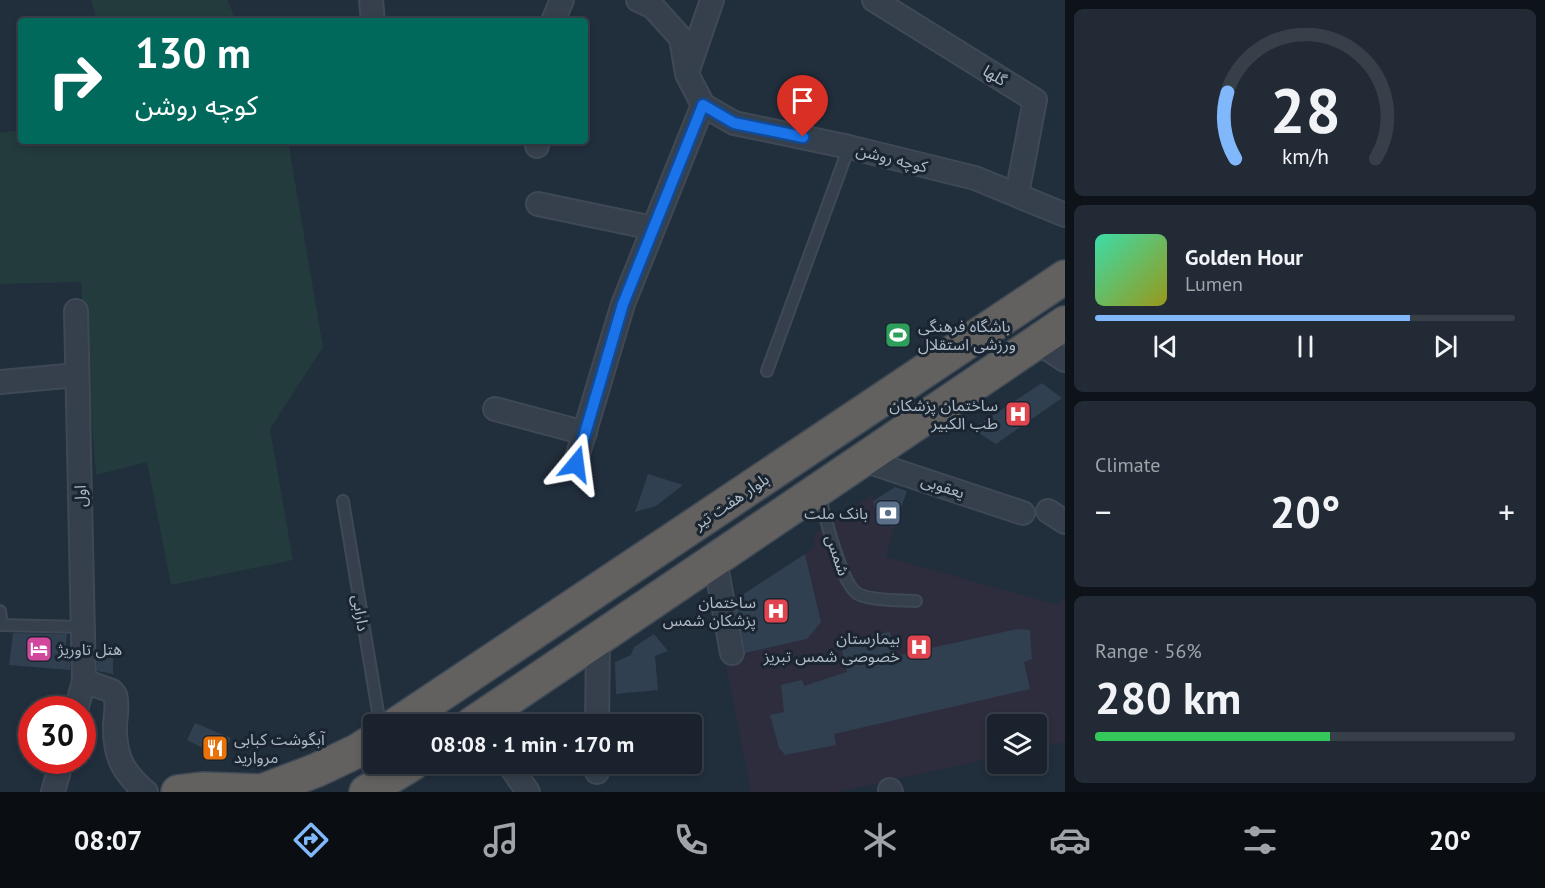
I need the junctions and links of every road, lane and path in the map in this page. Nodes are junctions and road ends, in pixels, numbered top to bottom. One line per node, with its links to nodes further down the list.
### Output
1 (371, 0): 6 (street)
2 (562, 0): 7 (street)
3 (638, 0): 8 (street)
4 (712, 0): 8 (street)
5 (874, 0): 11 (street, گلها)
6 (373, 18)
7 (554, 18)
8 (687, 74): 9 (street)
9 (703, 105): 10 (street, کوچه روشن); 14 (street)
10 (849, 147): 11 (street, کوچه روشن); 20 (lane)
11 (1017, 194): 13 (street, کوچه روشن)
12 (538, 204): 14 (street)
13 (1065, 216)
14 (653, 228): 24 (street)
15 (1065, 277): 40 (highway, بلوار هفت تیر)
16 (76, 311): 21 (street, اول)
17 (1065, 322): 18 (highway)
18 (1037, 342): 19 (street); 25 (highway)
19 (1065, 360)
20 (767, 370)
21 (77, 375): 22 (street); 34 (street, اول)
22 (0, 382)
23 (495, 409): 24 (street)
24 (585, 433): 26 (street)
25 (863, 459): 27 (highway); 29 (street, یعقوبی)
26 (576, 464)
27 (818, 490): 30 (highway); 31 (lane, شمس)
28 (343, 501): 39 (lane, دارابی)
29 (1023, 513)
30 (715, 560): 35 (highway); 36 (street)
31 (916, 601)
32 (0, 610): 33 (lane)
33 (1, 625): 34 (lane)
34 (83, 627): 37 (street, اول)
35 (598, 639): 41 (highway); 42 (street)
36 (732, 653)
37 (84, 681): 38 (street, اول); 49 (street)
38 (80, 696)
39 (378, 714)
40 (412, 714)
41 (492, 714)
42 (597, 714)
43 (363, 747): 47 (highway)
44 (58, 774): 48 (street)
45 (396, 774): 50 (highway)
46 (516, 774): 51 (street)
47 (194, 791)
48 (53, 792)
49 (146, 792)
50 (366, 792)
51 (528, 792)

